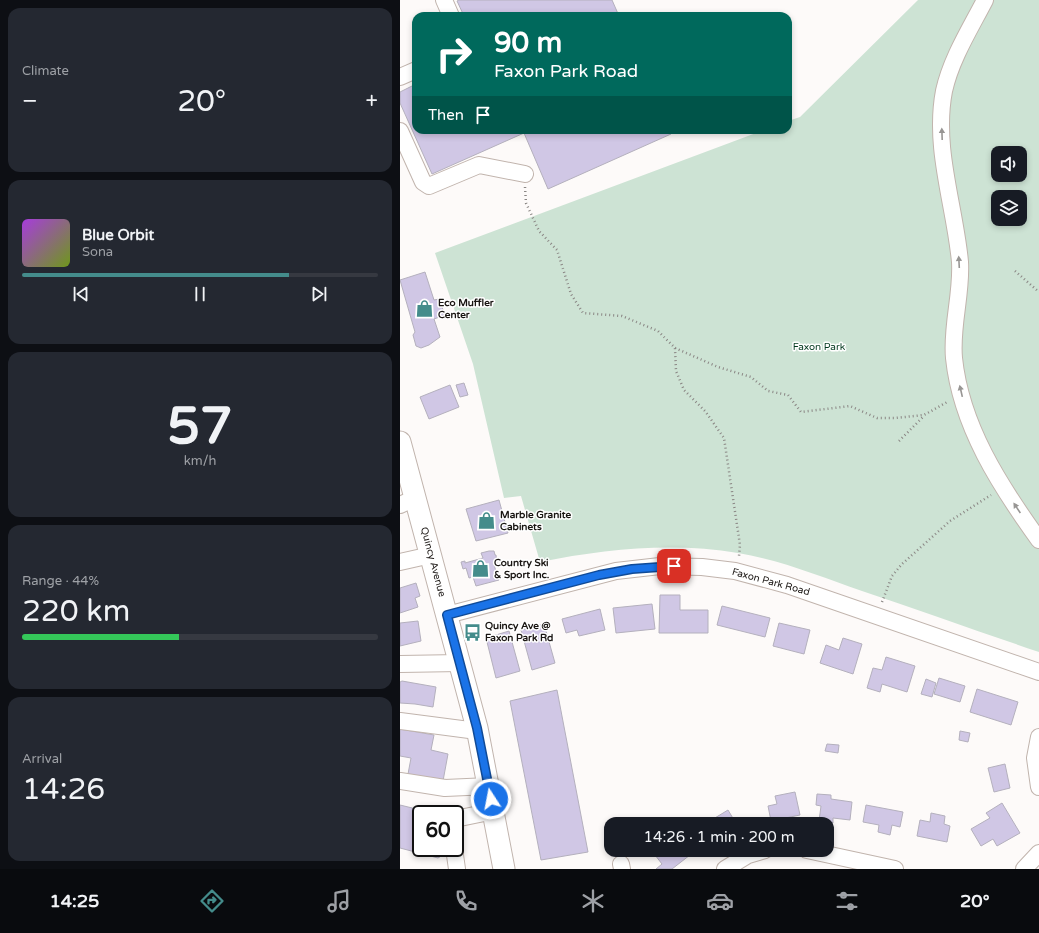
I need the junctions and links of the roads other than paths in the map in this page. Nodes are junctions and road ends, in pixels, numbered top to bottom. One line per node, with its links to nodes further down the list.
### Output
1 (444, 0): 3 (street)
2 (985, 0): 10 (street, one-way to 2)
3 (449, 12)
4 (412, 72): 5 (street)
5 (400, 77)
6 (400, 131): 7 (street)
7 (525, 174)
8 (400, 442): 9 (main road, Quincy Avenue)
9 (408, 502): 11 (main road, Quincy Avenue)
10 (1039, 540)
11 (431, 555): 12 (street); 13 (main road, Quincy Avenue)
12 (400, 562)
13 (447, 615): 14 (main road, Quincy Avenue); 16 (street, Faxon Park Road)
14 (460, 663): 15 (street); 18 (main road, Quincy Avenue)
15 (400, 664)
16 (1039, 672)
17 (400, 721): 18 (street)
18 (477, 731): 21 (main road, Quincy Avenue)
19 (1039, 737): 22 (street)
20 (400, 781): 21 (street)
21 (489, 786): 23 (main road, Quincy Avenue)
22 (1039, 787)
23 (494, 811): 24 (street); 29 (main road, Quincy Avenue)
24 (464, 817)
25 (834, 856): 31 (street)
26 (455, 857): 28 (street)
27 (745, 857): 30 (street)
28 (457, 869)
29 (504, 869)
30 (725, 869)
31 (895, 869)

